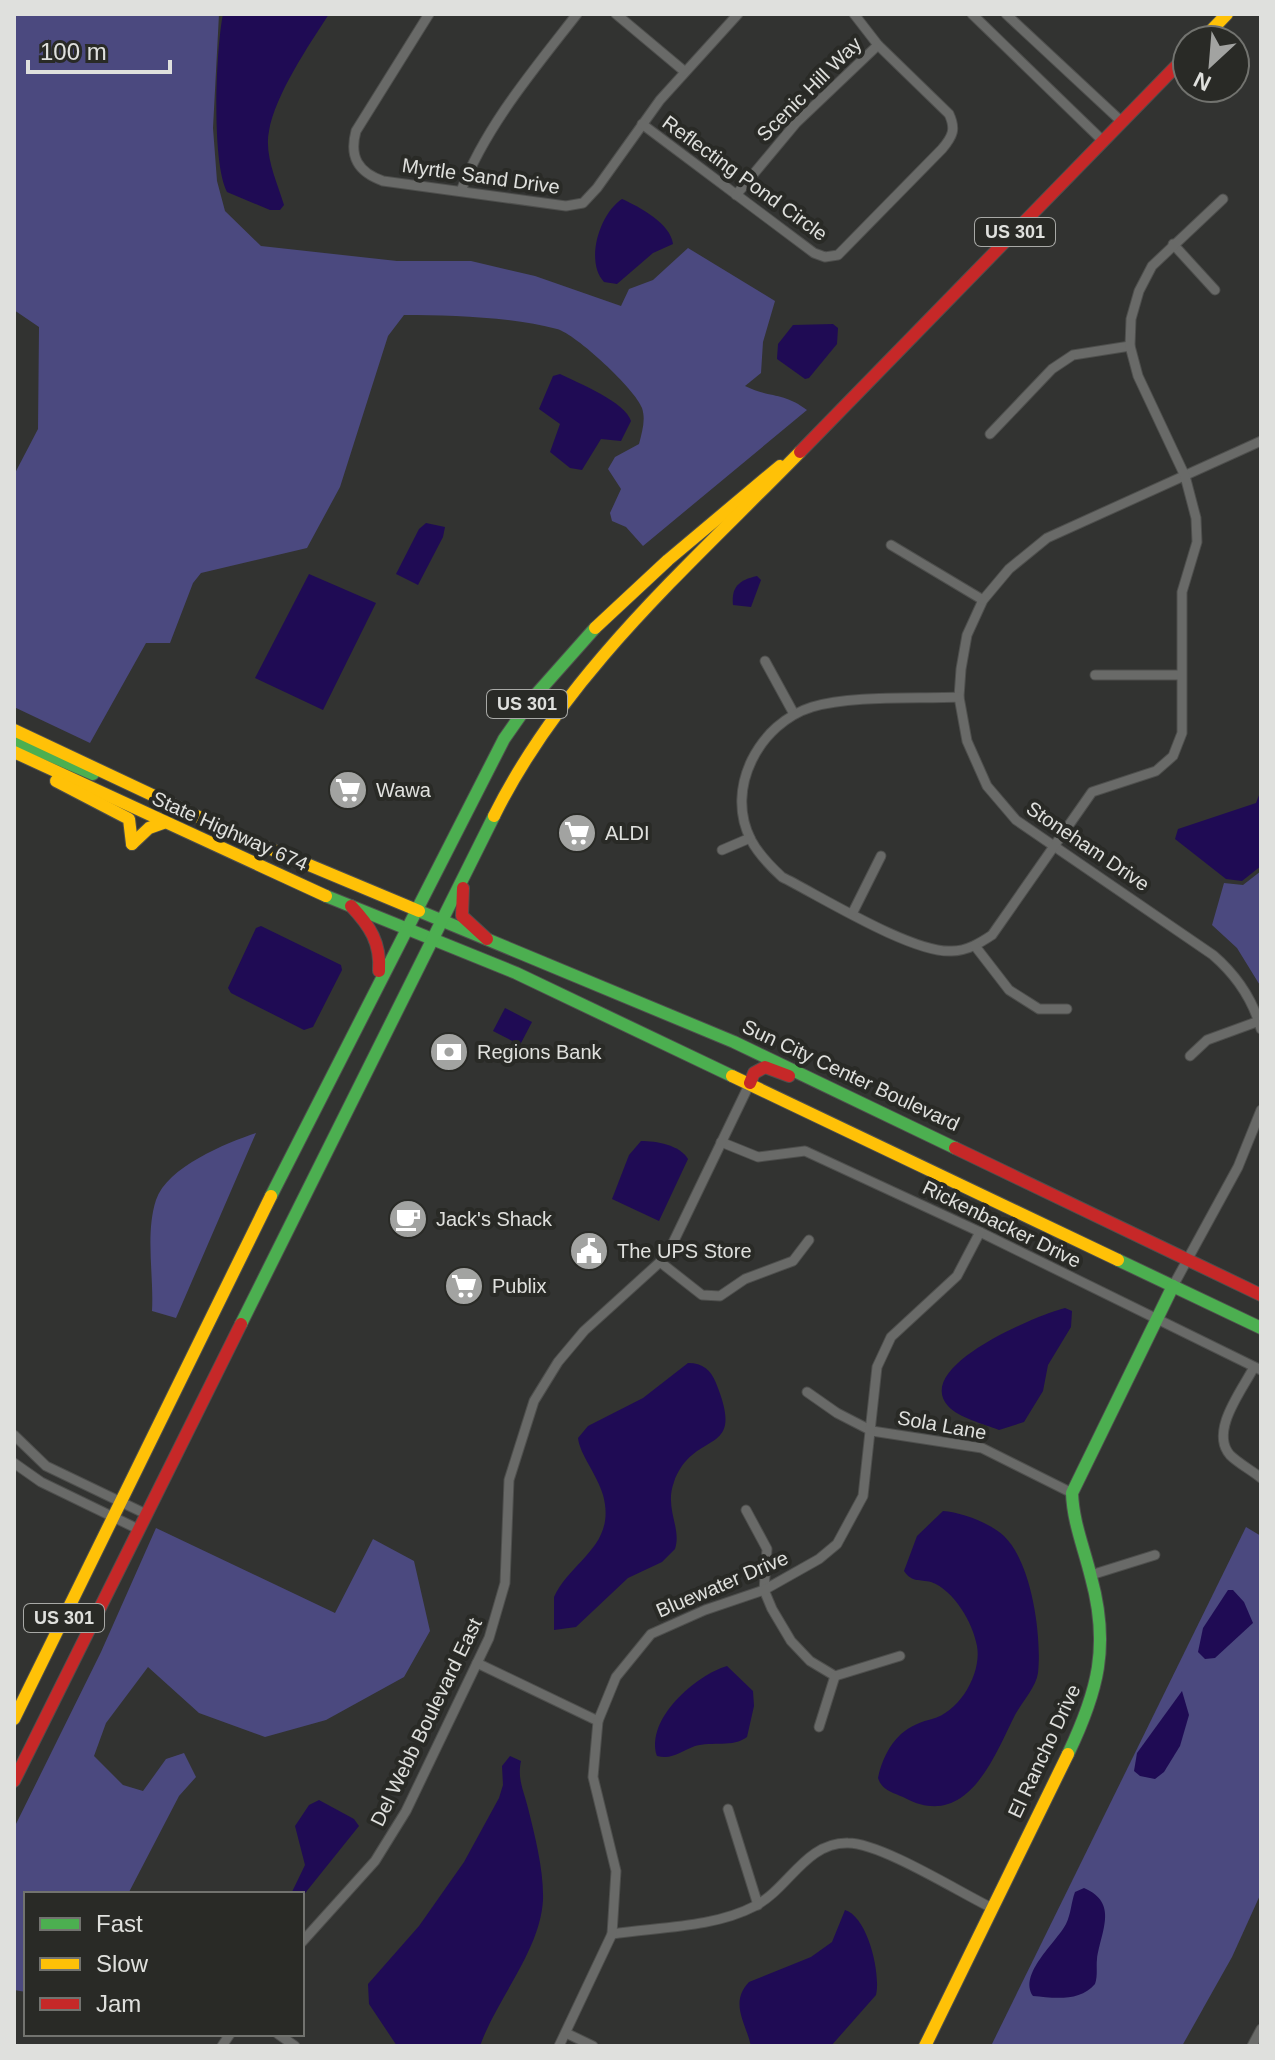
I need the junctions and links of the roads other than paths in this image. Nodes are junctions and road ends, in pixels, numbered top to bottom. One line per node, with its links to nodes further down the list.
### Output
1 (429, 14): 14 (street, Myrtle Sand Drive)
2 (577, 14): 14 (street)
3 (616, 14): 9 (street)
4 (738, 14): 9 (street, Myrtle Sand Drive)
5 (854, 14): 8 (street, Reflecting Pond Circle)
6 (972, 14): 13 (street)
7 (1006, 14): 11 (street)
8 (878, 45): 15 (street, Scenic Hill Way); 15 (street, Reflecting Pond Circle)
9 (684, 71): 12 (street, Myrtle Sand Drive)
10 (1171, 71): 11 (main road, US 301)
11 (1122, 122): 13 (main road, US 301)
12 (642, 124): 14 (street, Myrtle Sand Drive); 15 (street, Reflecting Pond Circle)
13 (1103, 141): 20 (main road, US 301)
14 (461, 191)
15 (736, 195)
16 (1223, 199): 17 (street)
17 (1173, 244): 18 (street); 19 (street)
18 (1215, 290)
19 (1130, 346): 21 (street); 23 (street)
20 (823, 429): 41 (main road, US 301); 43 (main road, US 301)
21 (990, 434)
22 (1261, 441): 23 (street, Stoneham Drive)
23 (1185, 476): 25 (street, Stoneham Drive); 28 (street)
24 (891, 545): 25 (street)
25 (983, 600): 29 (street, Stoneham Drive)
26 (765, 661): 30 (street)
27 (1095, 675): 28 (street)
28 (1180, 675): 38 (street)
29 (959, 697): 30 (street); 38 (street, Stoneham Drive)
30 (794, 714): 37 (street)
31 (14, 730): 35 (main road, State Highway 674)
32 (14, 740): 35 (main road)
33 (14, 752): 34 (main road, State Highway 674)
34 (28, 759): 36 (main road, State Highway 674); 36 (main road)
35 (116, 778): 43 (main road, State Highway 674)
36 (163, 823): 42 (main road, State Highway 674)
37 (750, 838): 39 (street); 44 (street)
38 (1052, 844): 49 (street); 52 (street, Stoneham Drive)
39 (722, 850)
40 (881, 856): 44 (street)
41 (466, 872): 45 (main road, US 301); 48 (main road)
42 (351, 906): 46 (main road, State Highway 674); 50 (main road)
43 (416, 910): 45 (main road, Sun City Center Boulevard); 46 (main road, US 301)
44 (853, 912): 49 (street)
45 (442, 921): 47 (main road, US 301); 48 (main road, Sun City Center Boulevard)
46 (406, 929): 47 (main road, State Highway 674); 50 (main road, US 301)
47 (433, 939): 54 (main road); 75 (main road, US 301)
48 (487, 939): 56 (main road, Sun City Center Boulevard)
49 (975, 946): 51 (street)
50 (377, 984): 73 (main road, US 301)
51 (1067, 1009)
52 (1260, 1025): 53 (street)
53 (1190, 1056)
54 (750, 1083): 56 (main road); 57 (street, Del Webb Boulevard East); 62 (main road)
55 (1261, 1111): 60 (street)
56 (910, 1125): 60 (main road, Sun City Center Boulevard)
57 (721, 1142): 58 (street, Rickenbacker Drive); 61 (street, Del Webb Boulevard East)
58 (980, 1232): 64 (street, Rickenbacker Drive); 68 (street, Bluewater Drive)
59 (809, 1240): 61 (street)
60 (1189, 1260): 62 (street); 63 (main road, Sun City Center Boulevard)
61 (660, 1262): 82 (street, Del Webb Boulevard East)
62 (1173, 1286): 64 (main road); 65 (main road)
63 (1261, 1295)
64 (1155, 1320): 66 (street, Rickenbacker Drive); 72 (main road)
65 (1261, 1328)
66 (1258, 1369): 71 (street)
67 (807, 1392): 68 (street, Sola Lane)
68 (872, 1431): 72 (street, Sola Lane); 80 (street, Bluewater Drive)
69 (14, 1435): 73 (street)
70 (14, 1463): 76 (street)
71 (1261, 1478)
72 (1072, 1493): 79 (main road, El Rancho Drive)
73 (121, 1501): 75 (street); 76 (main road, US 301)
74 (746, 1510): 80 (street)
75 (146, 1514): 77 (main road, US 301)
76 (113, 1517): 77 (street); 84 (main road, US 301)
77 (138, 1529): 87 (main road, US 301)
78 (1155, 1555): 79 (street)
79 (1091, 1575): 90 (main road, El Rancho Drive)
80 (764, 1590): 83 (street); 85 (street, Bluewater Drive)
81 (900, 1656): 83 (street)
82 (477, 1663): 85 (street); 92 (street, Del Webb Boulevard East)
83 (835, 1676): 86 (street)
84 (14, 1719)
85 (598, 1721): 91 (street, Bluewater Drive)
86 (819, 1727)
87 (14, 1781)
88 (728, 1809): 89 (street)
89 (758, 1905): 90 (street); 91 (street)
90 (992, 1908): 97 (main road, El Rancho Drive)
91 (612, 1934): 94 (street, Bluewater Drive)
92 (304, 1940)
93 (1261, 2029): 98 (street)
94 (566, 2033): 95 (street, Bluewater Drive); 96 (street)
95 (559, 2046)
96 (593, 2046)
97 (925, 2046)
98 (1253, 2046)

